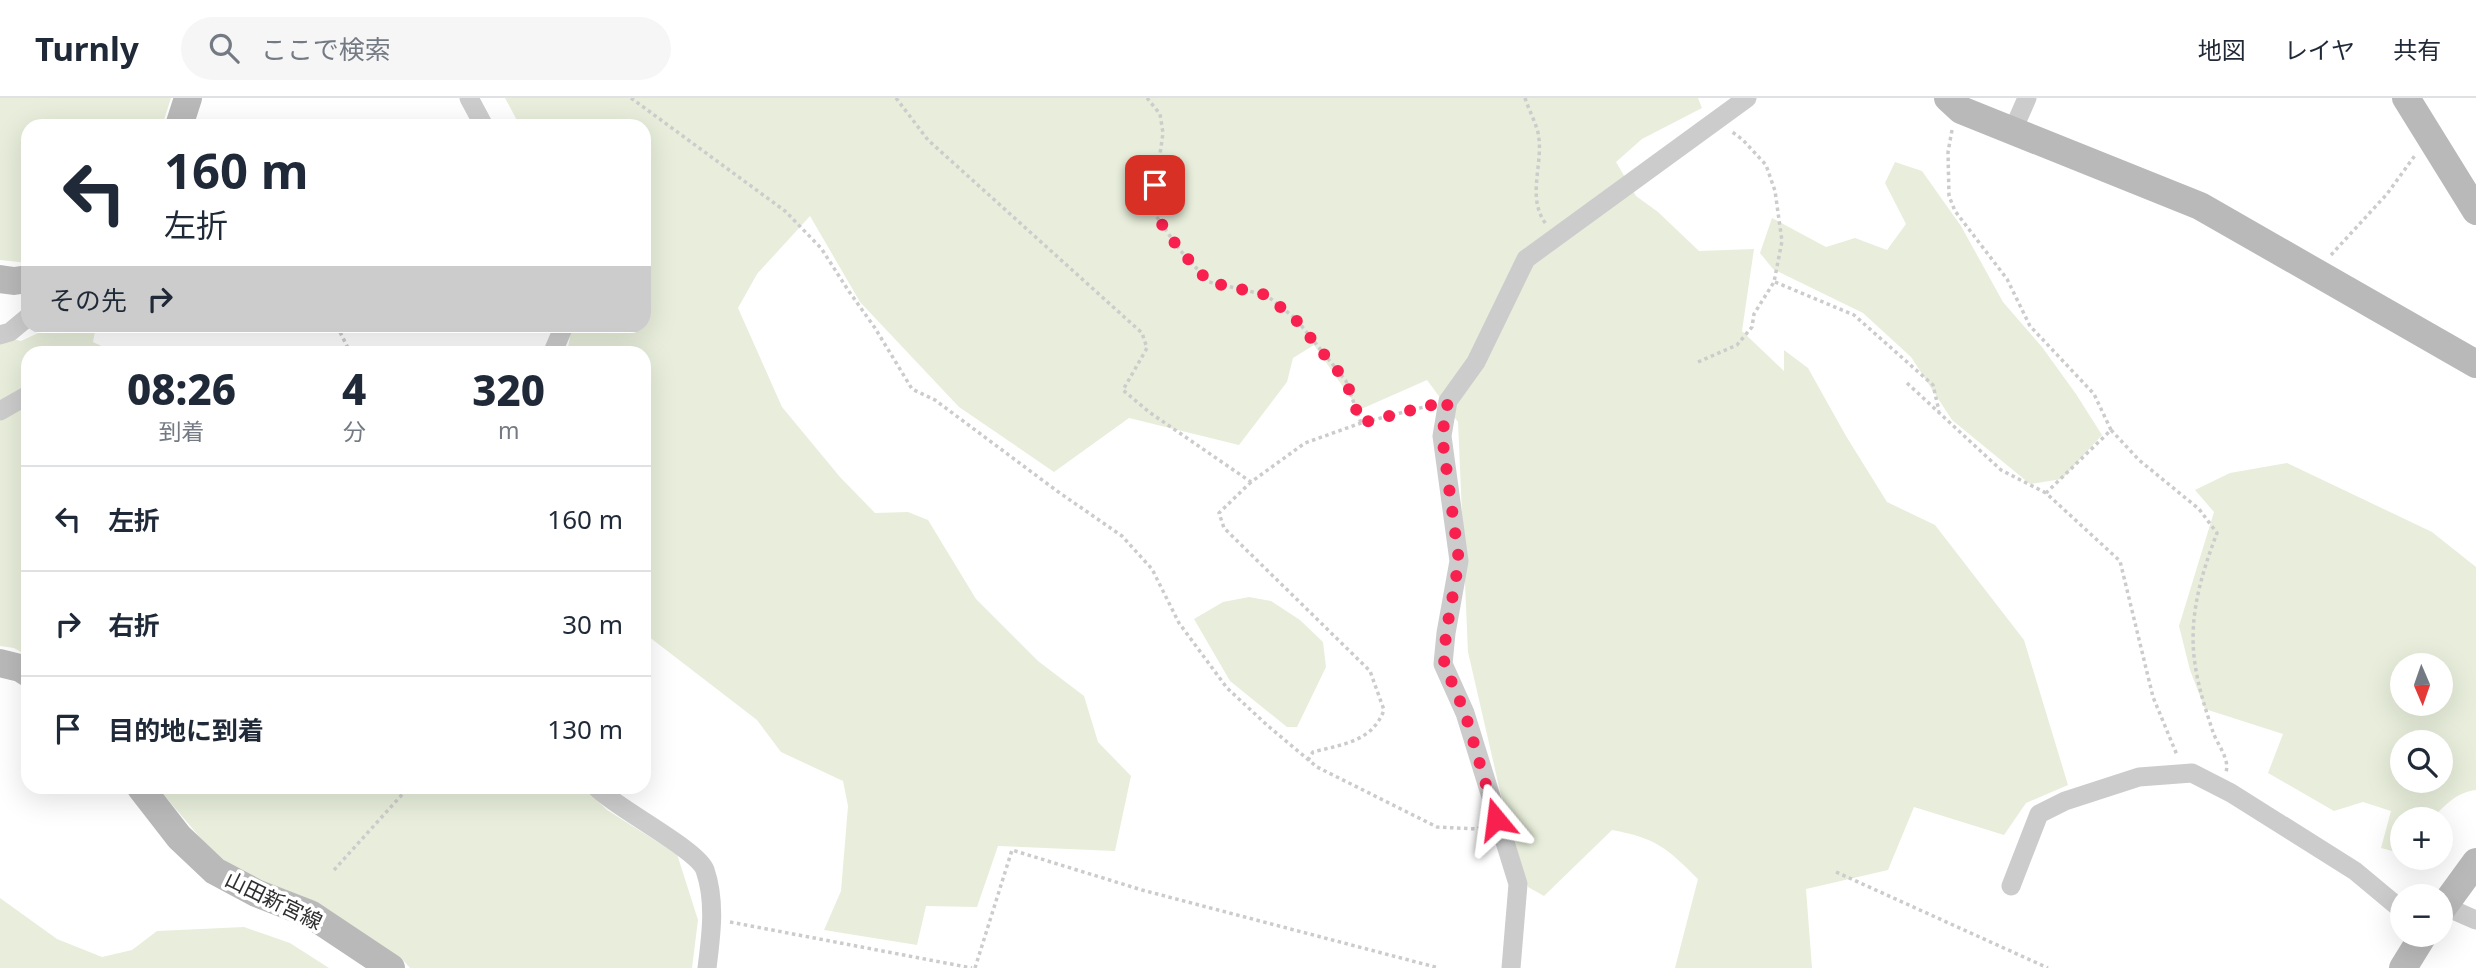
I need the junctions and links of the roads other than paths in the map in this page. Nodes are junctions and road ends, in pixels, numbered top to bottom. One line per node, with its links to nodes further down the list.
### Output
1 (188, 98): 7 (street)
2 (469, 98): 8 (street)
3 (1747, 98): 31 (street)
4 (2028, 98): 9 (street)
5 (2406, 98): 10 (street)
6 (1954, 104): 9 (street)
7 (181, 119)
8 (481, 119)
9 (2013, 130): 15 (street)
10 (2476, 211)
11 (0, 279): 12 (street)
12 (21, 280)
13 (21, 323): 14 (street)
14 (0, 335)
15 (2476, 365)
16 (21, 399): 17 (street)
17 (0, 411)
18 (0, 663): 19 (street)
19 (21, 669)
20 (146, 794): 29 (street, 山田新宮線)
21 (603, 794): 30 (street)
22 (2476, 862): 24 (street)
23 (2011, 886): 25 (street)
24 (2453, 894)
25 (2390, 900)
26 (2453, 912): 27 (street)
27 (2476, 920)
28 (2416, 947): 32 (street)
29 (391, 968)
30 (708, 968)
31 (1511, 968)
32 (2403, 968)

